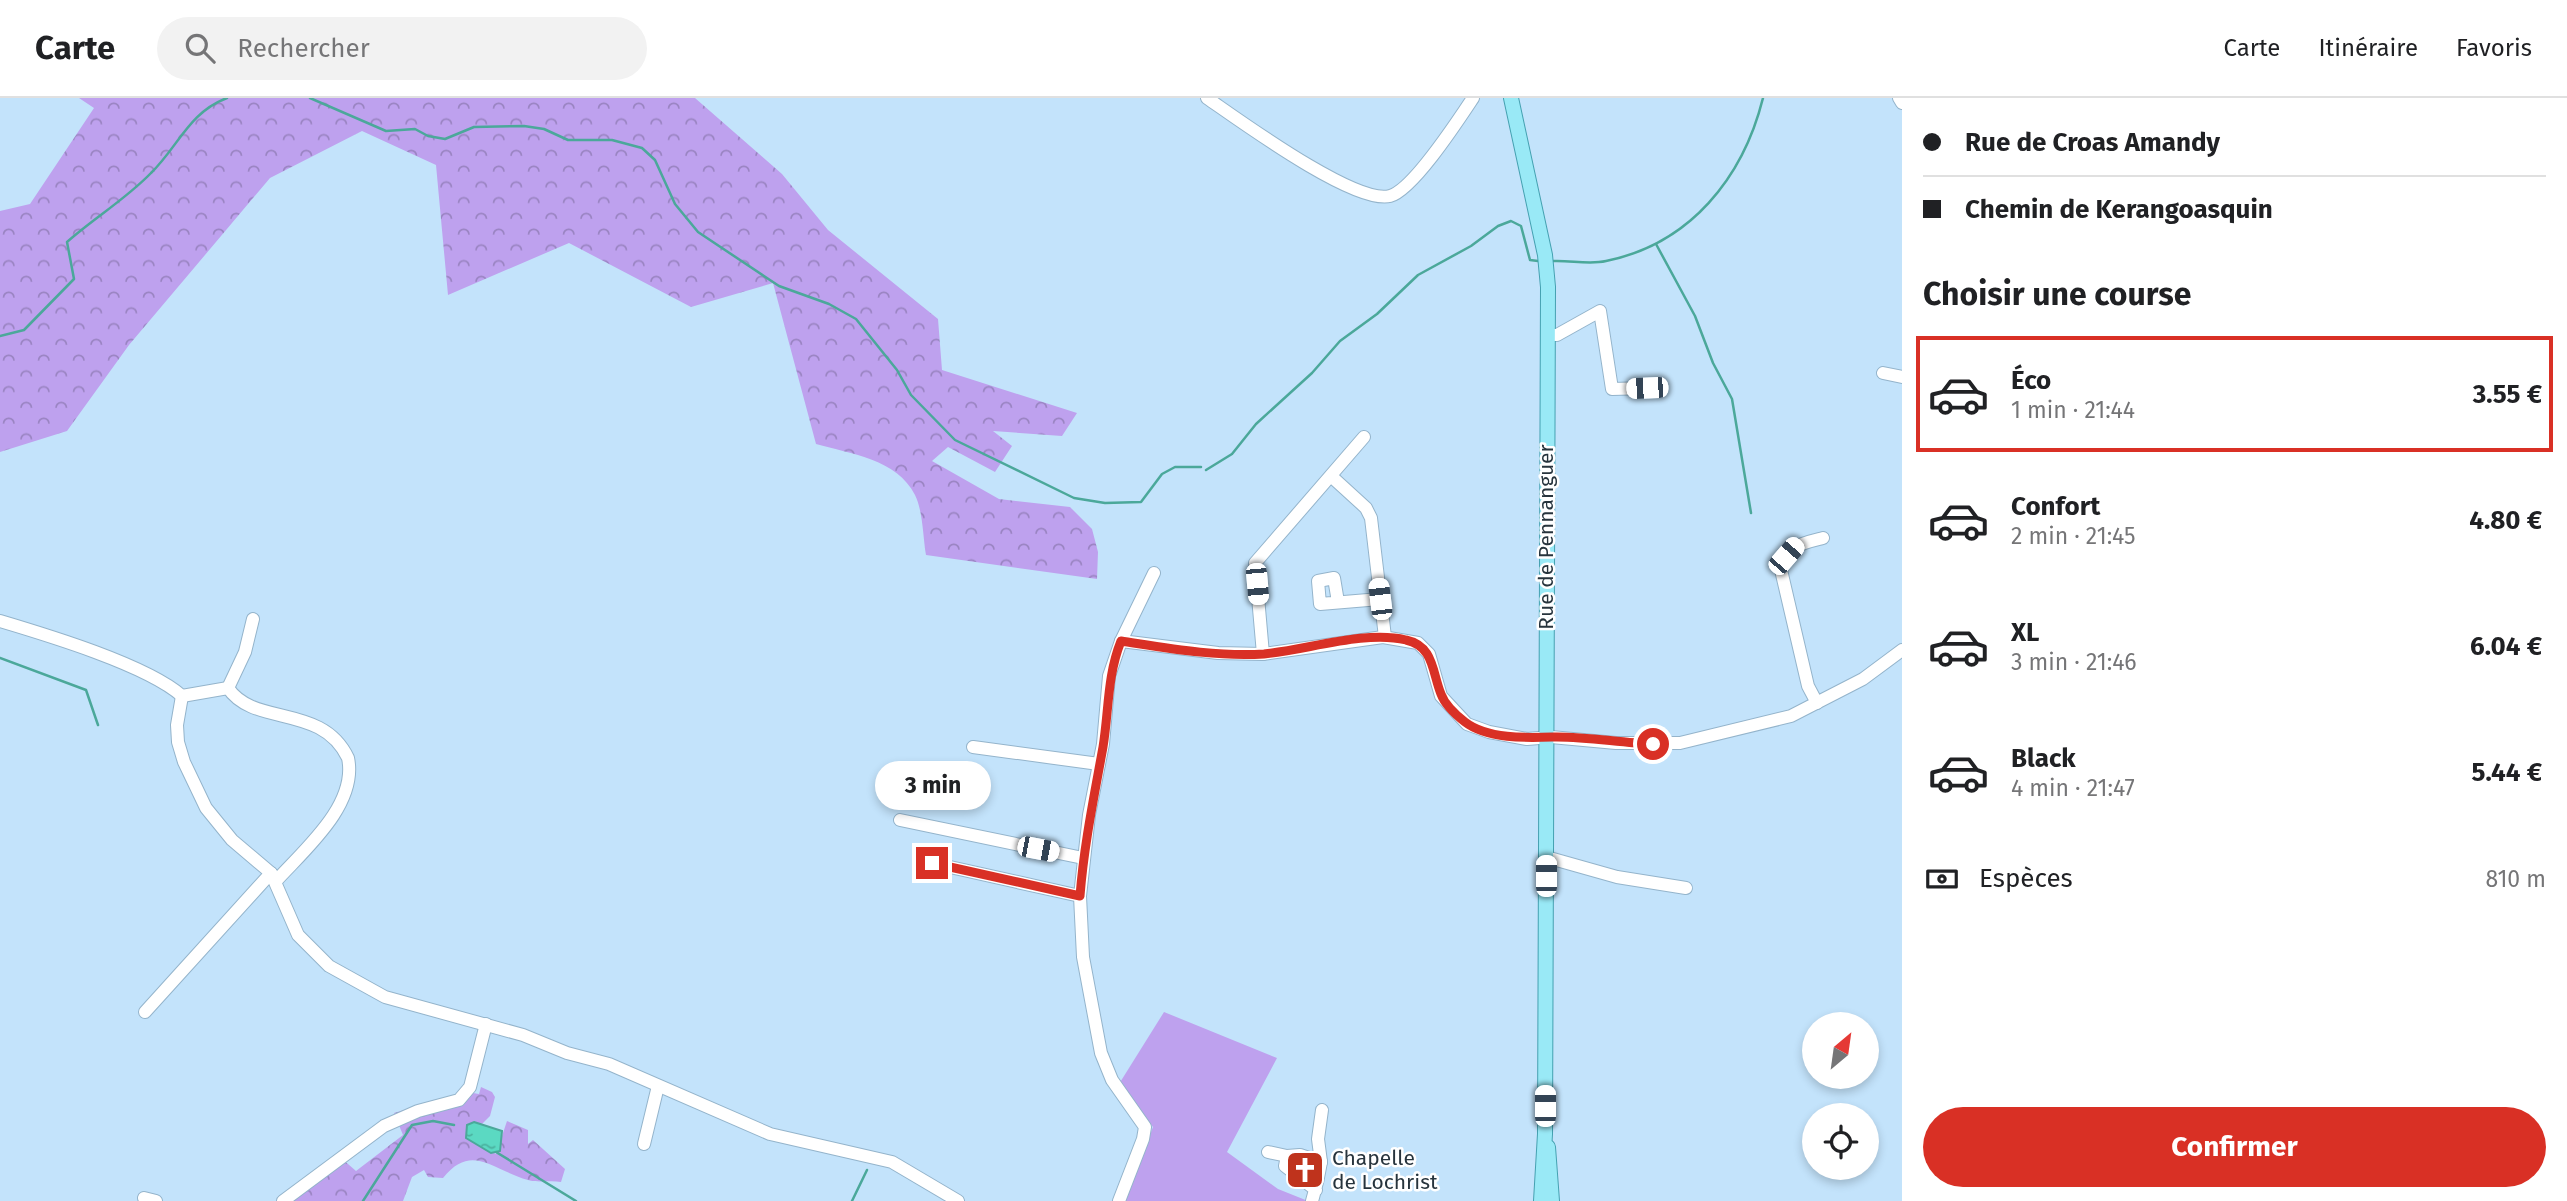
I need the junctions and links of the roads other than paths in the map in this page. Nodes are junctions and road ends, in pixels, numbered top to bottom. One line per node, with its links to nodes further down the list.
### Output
1 (1207, 98): 2 (street)
2 (1473, 98)
3 (1511, 98): 6 (main road, Rue de Pennanguer)
4 (1899, 98): 5 (street)
5 (1902, 103)
6 (1549, 335): 9 (street); 25 (main road, Rue de Pennanguer)
7 (1883, 373): 8 (street)
8 (1902, 377)
9 (1647, 388)
10 (1364, 437): 11 (street)
11 (1331, 477): 14 (street); 21 (street)
12 (1823, 538): 24 (street)
13 (1154, 573): 19 (street)
14 (1380, 599): 15 (street); 18 (street)
15 (1338, 602)
16 (253, 619): 22 (street)
17 (0, 621): 23 (street)
18 (1385, 637): 21 (street); 25 (street)
19 (1121, 641): 21 (street); 27 (street)
20 (1902, 650): 24 (street)
21 (1263, 654)
22 (228, 688): 23 (street); 32 (street)
23 (182, 696): 32 (street)
24 (1817, 703): 25 (street)
25 (1546, 738): 29 (main road, Rue de Pennanguer)
26 (974, 747): 27 (street)
27 (1099, 764): 30 (street)
28 (900, 820): 30 (street)
29 (1546, 857): 33 (street); 39 (main road, Rue de Pennanguer)
30 (1083, 858): 34 (street)
31 (932, 863): 34 (street)
32 (273, 877): 35 (street); 36 (street)
33 (1686, 888)
34 (1080, 896): 47 (street)
35 (145, 1012)
36 (486, 1024): 37 (street); 45 (street)
37 (658, 1086): 40 (street); 46 (street)
38 (1322, 1110): 43 (street)
39 (1545, 1134): 48 (main road); 49 (main road)
40 (643, 1144)
41 (1268, 1152): 42 (street)
42 (1287, 1156): 43 (street); 44 (street)
43 (1321, 1162): 44 (street)
44 (1314, 1195)
45 (283, 1201)
46 (958, 1201)
47 (1119, 1201)
48 (1541, 1201)
49 (1552, 1201)

